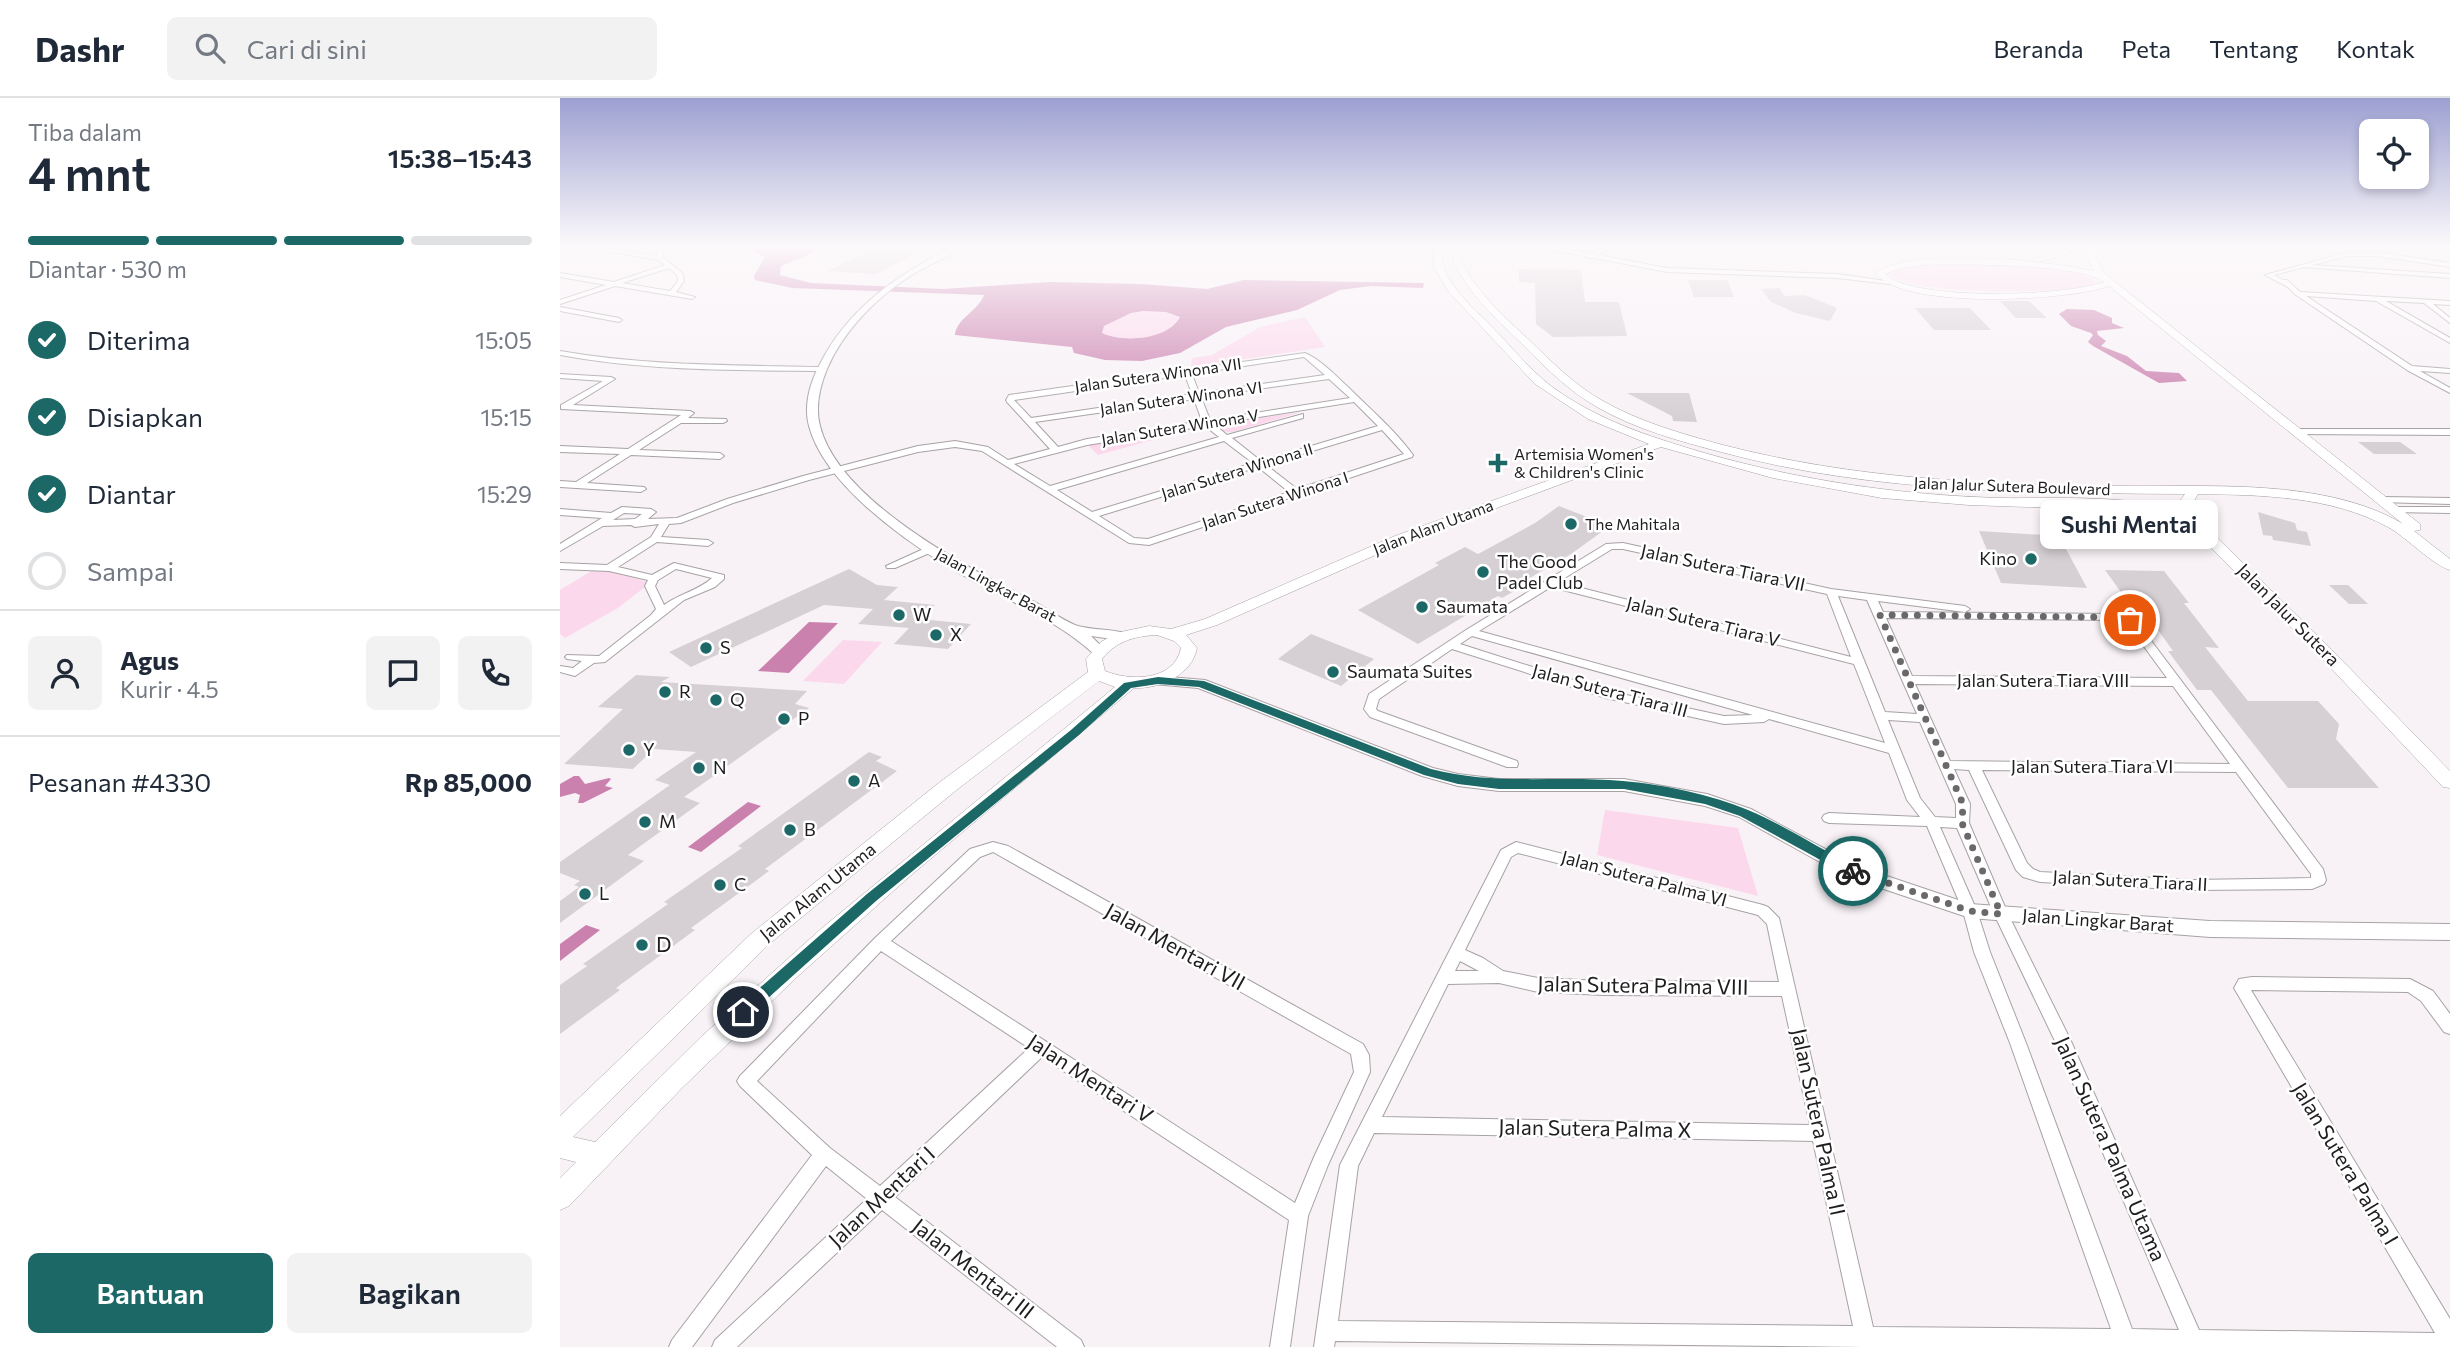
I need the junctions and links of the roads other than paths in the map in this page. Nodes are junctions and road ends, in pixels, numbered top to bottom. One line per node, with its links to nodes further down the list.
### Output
1 (871, 303): 14 (street)
2 (1464, 303): 31 (main road, Jalan Jalur Sutera Boulevard)
3 (1487, 303): 43 (main road, Jalan Jalur Sutera Boulevard)
4 (2138, 303): 28 (main road)
5 (2312, 303): 13 (street)
6 (2384, 303): 11 (street)
7 (2428, 303): 10 (street)
8 (560, 309): 9 (street)
9 (619, 320)
10 (2450, 321)
11 (2450, 341)
12 (560, 353): 14 (street)
13 (2410, 368): 15 (street); 19 (street)
14 (819, 369): 38 (street, Jalan Lingkar Barat)
15 (2450, 370)
16 (1186, 371): 18 (street, Jalan Sutera Winona VII); 20 (street); 24 (street, Jalan Sutera Winona VII)
17 (560, 376): 22 (street)
18 (1331, 376): 20 (street, Jalan Sutera Winona VI); 21 (street)
19 (2450, 391)
20 (1196, 396): 24 (street, Jalan Sutera Winona VI); 26 (street)
21 (1354, 400): 26 (street, Jalan Sutera Winona V); 27 (street); 30 (street)
22 (561, 410): 23 (street)
23 (682, 420): 25 (street); 34 (street)
24 (1031, 420): 33 (street)
25 (723, 421)
26 (1207, 423): 30 (street); 33 (street, Jalan Sutera Winona V)
27 (1382, 427): 37 (street, Jalan Sutera Winona II); 44 (street, Jalan Sutera Winona I)
28 (2299, 432): 29 (street); 45 (main road)
29 (2450, 432)
30 (1223, 437): 37 (street); 42 (street)
31 (1659, 444): 55 (main road, Jalan Jalur Sutera Boulevard); 74 (main road, Jalan Alam Utama)
32 (560, 449): 34 (street)
33 (1056, 450): 36 (street, Jalan Sutera Winona V)
34 (631, 452): 35 (street); 40 (street)
35 (720, 456)
36 (1006, 463): 38 (street); 42 (street)
37 (1258, 464): 44 (street); 50 (street, Jalan Sutera Winona II)
38 (841, 472): 52 (street); 61 (street, Jalan Lingkar Barat)
39 (560, 484): 40 (street)
40 (578, 485): 41 (street)
41 (641, 489)
42 (1050, 489): 50 (street)
43 (2194, 491): 55 (main road, Jalan Jalur Sutera); 65 (main road)
44 (1295, 492): 50 (street, Jalan Sutera Winona I)
45 (2382, 500): 46 (street); 47 (main road)
46 (2450, 501)
47 (2394, 510): 48 (street); 62 (main road)
48 (2450, 510)
49 (560, 512): 51 (street)
50 (1092, 515)
51 (613, 516): 53 (street); 54 (street)
52 (665, 522): 54 (street); 56 (street)
53 (603, 523): 54 (street); 58 (street)
54 (635, 524)
55 (2201, 530): 102 (main road, Jalan Jalur Sutera)
56 (655, 539): 59 (street); 66 (street)
57 (560, 541): 58 (street)
58 (572, 542): 60 (street)
59 (708, 543)
60 (560, 548)
61 (930, 549): 64 (street); 75 (street, Jalan Lingkar Barat)
62 (2450, 556)
63 (560, 566): 66 (street)
64 (891, 566)
65 (2450, 566)
66 (609, 568): 67 (street)
67 (654, 578): 71 (street); 71 (street)
68 (1548, 583): 69 (street, Jalan Sutera Tiara VII); 76 (street); 84 (street, Jalan Sutera Tiara V)
69 (1831, 592): 70 (street, Jalan Sutera Tiara VII); 84 (street)
70 (1871, 597): 72 (street, Jalan Sutera Palma Utama); 73 (street, Jalan Sutera Tiara VII)
71 (656, 615): 83 (street)
72 (1880, 615): 73 (street); 88 (street, Jalan Sutera Palma Utama)
73 (2018, 616): 90 (street)
74 (1211, 622): 77 (main road, Jalan Alam Utama); 80 (main road, Jalan Alam Utama)
75 (1079, 630): 78 (street, Jalan Lingkar Barat); 81 (street, Jalan Lingkar Barat)
76 (1470, 632): 79 (street); 94 (street, Jalan Sutera Tiara III)
77 (1175, 633): 78 (main road); 80 (main road)
78 (1120, 636): 81 (main road)
79 (1451, 645): 94 (street, Jalan Sutera Tiara III); 98 (street)
80 (1189, 646): 85 (main road)
81 (1099, 651): 87 (main road)
82 (571, 657): 83 (street)
83 (592, 660): 86 (street)
84 (1859, 662): 93 (street)
85 (1184, 665): 89 (main road); 91 (street, Jalan Lingkar Barat)
86 (560, 669)
87 (1097, 674): 92 (main road); 96 (main road, Jalan Alam Utama)
88 (1908, 680): 90 (street, Jalan Sutera Tiara VIII); 95 (street, Jalan Sutera Palma Utama)
89 (1158, 681): 91 (street, Jalan Lingkar Barat); 92 (main road)
90 (2178, 682): 101 (street)
91 (1200, 683): 107 (street, Jalan Lingkar Barat)
92 (1121, 691): 96 (main road); 122 (main road)
93 (1881, 716): 95 (street); 97 (street)
94 (1771, 718): 97 (street, Jalan Sutera Tiara III)
95 (1924, 718): 99 (street, Jalan Sutera Palma Utama)
96 (1004, 743): 118 (main road, Jalan Alam Utama)
97 (1894, 750): 104 (street)
98 (1512, 764)
99 (1944, 765): 100 (street, Jalan Sutera Tiara VI); 105 (street, Jalan Sutera Palma Utama)
100 (1974, 766): 101 (street, Jalan Sutera Tiara VI); 101 (street, Jalan Sutera Tiara II)
101 (2241, 768)
102 (2450, 782)
103 (1829, 818): 104 (street)
104 (1931, 821): 105 (street); 107 (street)
105 (1962, 823): 108 (street, Jalan Sutera Palma Utama)
106 (1763, 911): 111 (street, Jalan Sutera Palma VI); 114 (street, Jalan Sutera Palma II)
107 (1970, 911): 108 (street, Jalan Lingkar Barat); 129 (street)
108 (2001, 914): 109 (street, Jalan Lingkar Barat); 130 (street, Jalan Sutera Palma Utama)
109 (2450, 932)
110 (880, 942): 116 (street, Jalan Mentari V); 121 (street, Jalan Mentari III); 125 (street, Jalan Mentari VII)
111 (1456, 953): 112 (street, Jalan Sutera Palma VIII); 113 (street)
112 (1499, 977): 113 (street, Jalan Sutera Palma VIII); 114 (street, Jalan Sutera Palma VIII)
113 (1443, 978): 117 (street)
114 (1789, 989): 119 (street, Jalan Sutera Palma II)
115 (2450, 1027): 128 (street, Jalan Sutera Palma I)
116 (1042, 1047): 124 (street, Jalan Mentari I); 125 (street, Jalan Mentari V)
117 (1368, 1125): 119 (street, Jalan Sutera Palma X); 127 (street)
118 (560, 1133)
119 (1821, 1133): 126 (street, Jalan Sutera Palma II)
120 (560, 1146): 122 (main road)
121 (824, 1154): 124 (street, Jalan Mentari III); 131 (street)
122 (599, 1155): 123 (main road)
123 (560, 1197)
124 (881, 1198): 132 (street, Jalan Mentari I); 133 (street, Jalan Mentari III)
125 (1299, 1216): 134 (street)
126 (1865, 1337): 127 (street); 129 (street)
127 (1325, 1339)
128 (2450, 1340): 130 (street)
129 (2127, 1344): 130 (street)
130 (2195, 1344)
131 (679, 1347)
132 (722, 1347)
133 (1074, 1347)
134 (1280, 1347)

